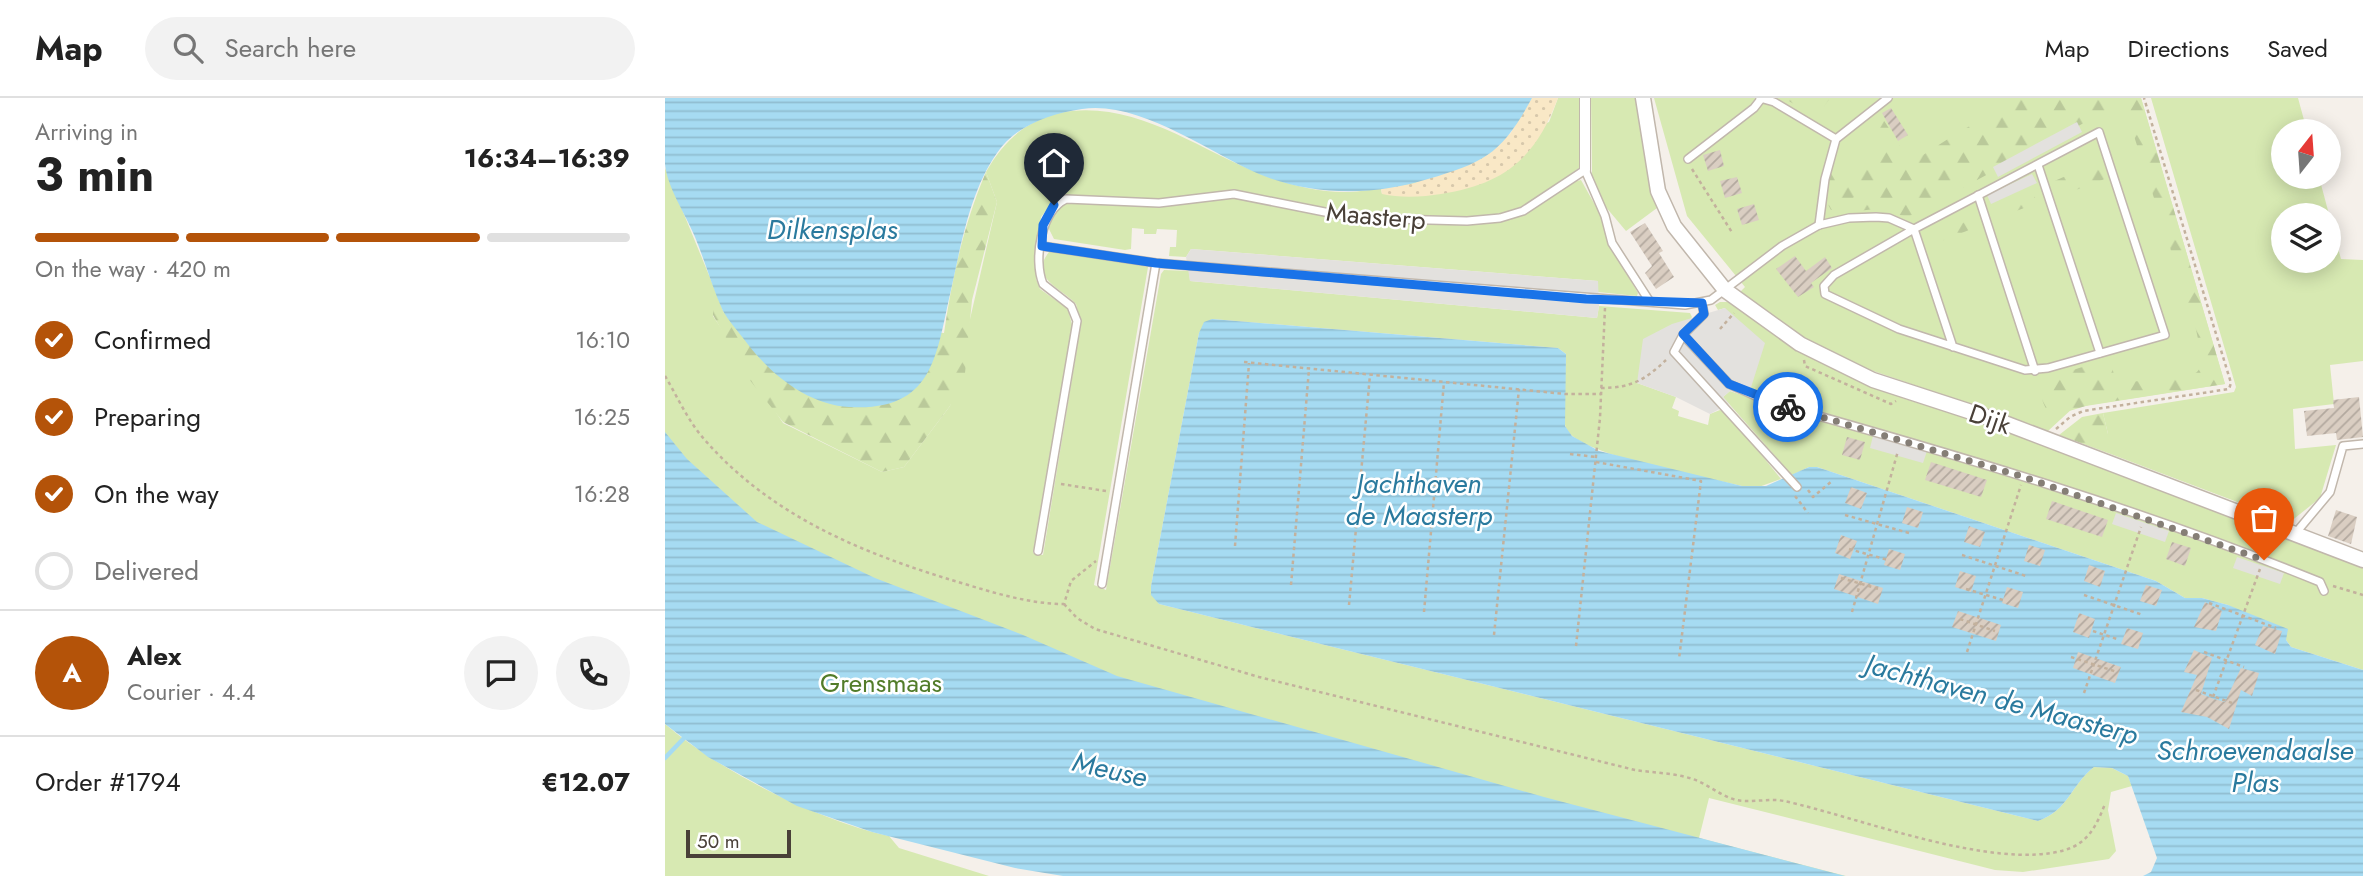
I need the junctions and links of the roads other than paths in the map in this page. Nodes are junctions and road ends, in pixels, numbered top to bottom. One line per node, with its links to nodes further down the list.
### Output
1 (1585, 98): 9 (street)
2 (1643, 98): 15 (street, Dijk)
3 (1760, 98): 5 (lane); 7 (lane)
4 (1888, 98): 6 (lane)
5 (1775, 100): 6 (lane)
6 (1836, 139): 11 (lane)
7 (1688, 159)
8 (2038, 165): 10 (lane); 20 (lane); 20 (lane)
9 (1585, 170): 13 (lane, Maasterp); 16 (lane)
10 (1978, 195): 12 (lane); 21 (lane)
11 (1819, 225): 12 (lane); 15 (lane)
12 (1914, 229): 19 (lane); 19 (lane)
13 (1042, 246): 14 (lane); 25 (lane, Maasterp)
14 (1156, 263): 16 (lane); 27 (lane)
15 (1725, 289): 17 (lane); 24 (street, Dijk)
16 (1650, 302): 17 (lane)
17 (1702, 303): 18 (lane)
18 (1683, 334): 23 (lane); 28 (lane)
19 (1953, 347): 21 (lane)
20 (2100, 353): 21 (lane)
21 (2035, 371)
22 (2363, 444): 24 (lane)
23 (1797, 487)
24 (2294, 536): 26 (street, Dijk)
25 (1038, 551)
26 (2363, 560)
27 (1101, 584)
28 (2324, 591)

